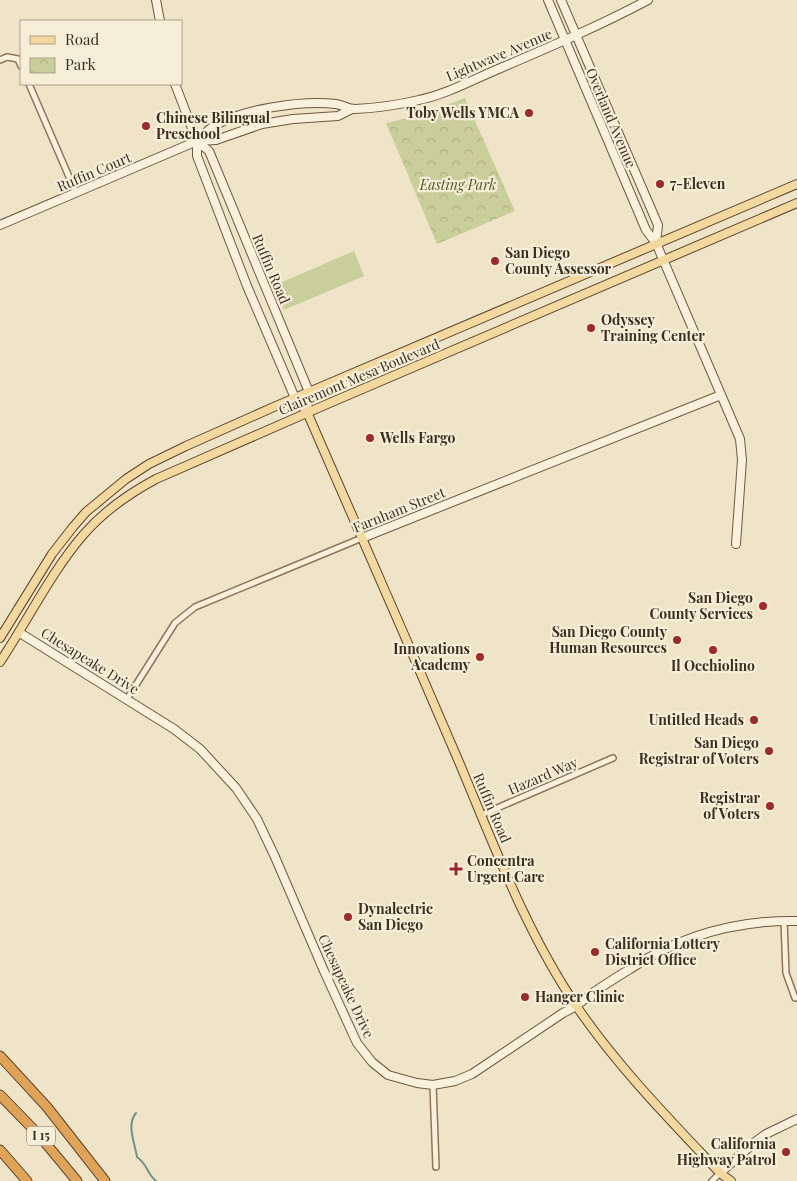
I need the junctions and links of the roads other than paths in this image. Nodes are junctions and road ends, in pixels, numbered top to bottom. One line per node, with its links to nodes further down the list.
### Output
1 (156, 0): 5 (street)
2 (548, 0): 7 (street, Overland Avenue)
3 (561, 0): 6 (street, Overland Avenue)
4 (648, 0): 6 (street, Lightwave Avenue)
5 (160, 20)
6 (576, 35): 7 (street, Lightwave Avenue); 18 (street, Overland Avenue)
7 (565, 40): 12 (street, Lightwave Avenue); 18 (street, Overland Avenue)
8 (0, 60): 9 (street)
9 (20, 64)
10 (29, 85): 15 (street)
11 (175, 85): 13 (street, Ruffin Road)
12 (352, 109): 13 (street, Lightwave Avenue); 13 (street, Lightwave Avenue)
13 (197, 141): 15 (street, Ruffin Court); 20 (street, Ruffin Road); 22 (street, Ruffin Road)
14 (797, 184): 18 (main road, Clairemont Mesa Boulevard)
15 (76, 193): 17 (street, Ruffin Court)
16 (797, 203): 19 (main road, Clairemont Mesa Boulevard)
17 (0, 225)
18 (656, 243): 19 (street, Overland Avenue); 20 (main road, Clairemont Mesa Boulevard)
19 (663, 260): 21 (street, Overland Avenue); 23 (main road, Clairemont Mesa Boulevard)
20 (309, 392): 22 (main road, Clairemont Mesa Boulevard); 23 (main road, Ruffin Road)
21 (721, 395): 24 (street, Farnham Street); 25 (street, Overland Avenue)
22 (295, 398): 23 (main road, Ruffin Road); 27 (main road, Clairemont Mesa Boulevard)
23 (307, 412): 24 (main road, Ruffin Road); 26 (main road, Clairemont Mesa Boulevard)
24 (362, 538): 29 (street, Farnham Street); 31 (main road, Ruffin Road)
25 (736, 544)
26 (20, 633): 28 (main road, Clairemont Mesa Boulevard); 29 (street, Chesapeake Drive)
27 (0, 638)
28 (0, 662)
29 (127, 699): 38 (street, Chesapeake Drive)
30 (614, 758): 31 (street, Hazard Way)
31 (481, 814): 35 (main road, Ruffin Road)
32 (784, 921): 33 (street, Chesapeake Drive); 34 (street); 35 (street, Chesapeake Drive)
33 (797, 921)
34 (795, 998)
35 (577, 1007): 38 (street, Chesapeake Drive); 44 (main road, Ruffin Road)
36 (0, 1056): 41 (highway)
37 (0, 1064): 41 (highway)
38 (433, 1085): 43 (street)
39 (0, 1095): 46 (highway, I 15)
40 (797, 1119): 44 (street)
41 (64, 1129): 47 (highway)
42 (0, 1150): 45 (highway)
43 (436, 1167)
44 (721, 1177): 48 (street); 49 (main road, Ruffin Road)
45 (27, 1181)
46 (77, 1181)
47 (105, 1181)
48 (712, 1181)
49 (731, 1181)

